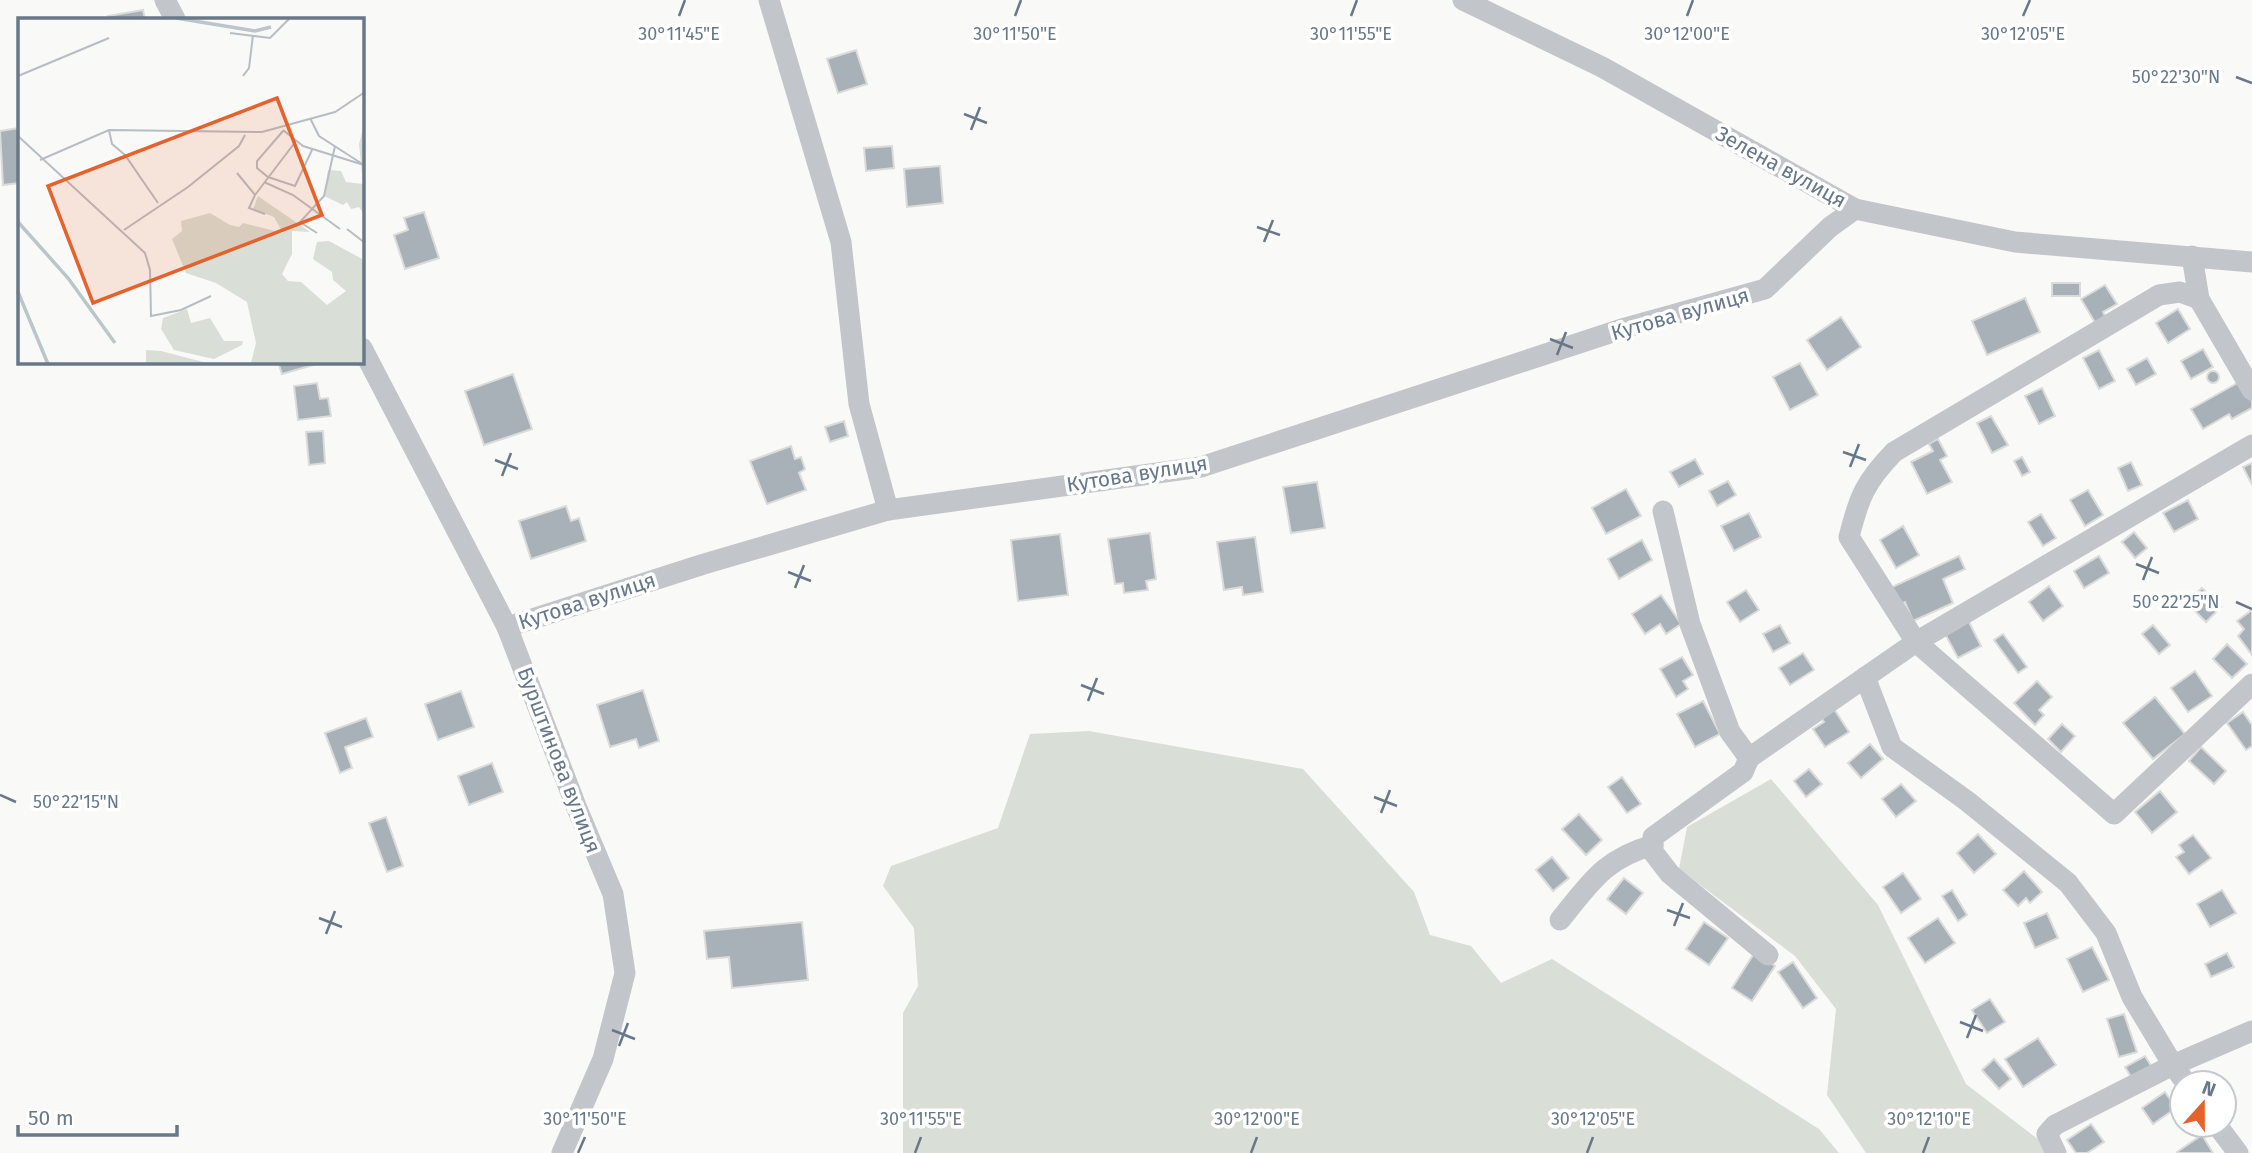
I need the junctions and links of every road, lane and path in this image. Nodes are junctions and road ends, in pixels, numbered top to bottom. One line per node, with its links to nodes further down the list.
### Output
1 (165, 0): 4 (street)
2 (769, 0): 12 (street)
3 (1463, 0): 5 (street, Зелена вулиця)
4 (174, 18)
5 (1855, 209): 6 (street, Зелена вулиця); 12 (street, Кутова вулиця)
6 (2192, 256): 7 (street, Зелена вулиця); 8 (street)
7 (2252, 262)
8 (2199, 299): 10 (street); 15 (street)
9 (364, 352): 14 (street, Бурштинова вулиця)
10 (2252, 390)
11 (2252, 445): 15 (street)
12 (888, 510): 14 (street, Кутова вулиця)
13 (1663, 510): 18 (street)
14 (507, 627): 25 (street, Бурштинова вулиця)
15 (1916, 642): 16 (street); 17 (street)
16 (1865, 677): 18 (street); 23 (street)
17 (2252, 684)
18 (1749, 758): 19 (street)
19 (1653, 845): 20 (street); 21 (street)
20 (1560, 920)
21 (1768, 955)
22 (2252, 1031): 23 (street)
23 (2173, 1065): 24 (street); 26 (street)
24 (2176, 1069)
25 (562, 1153)
26 (2056, 1153)

